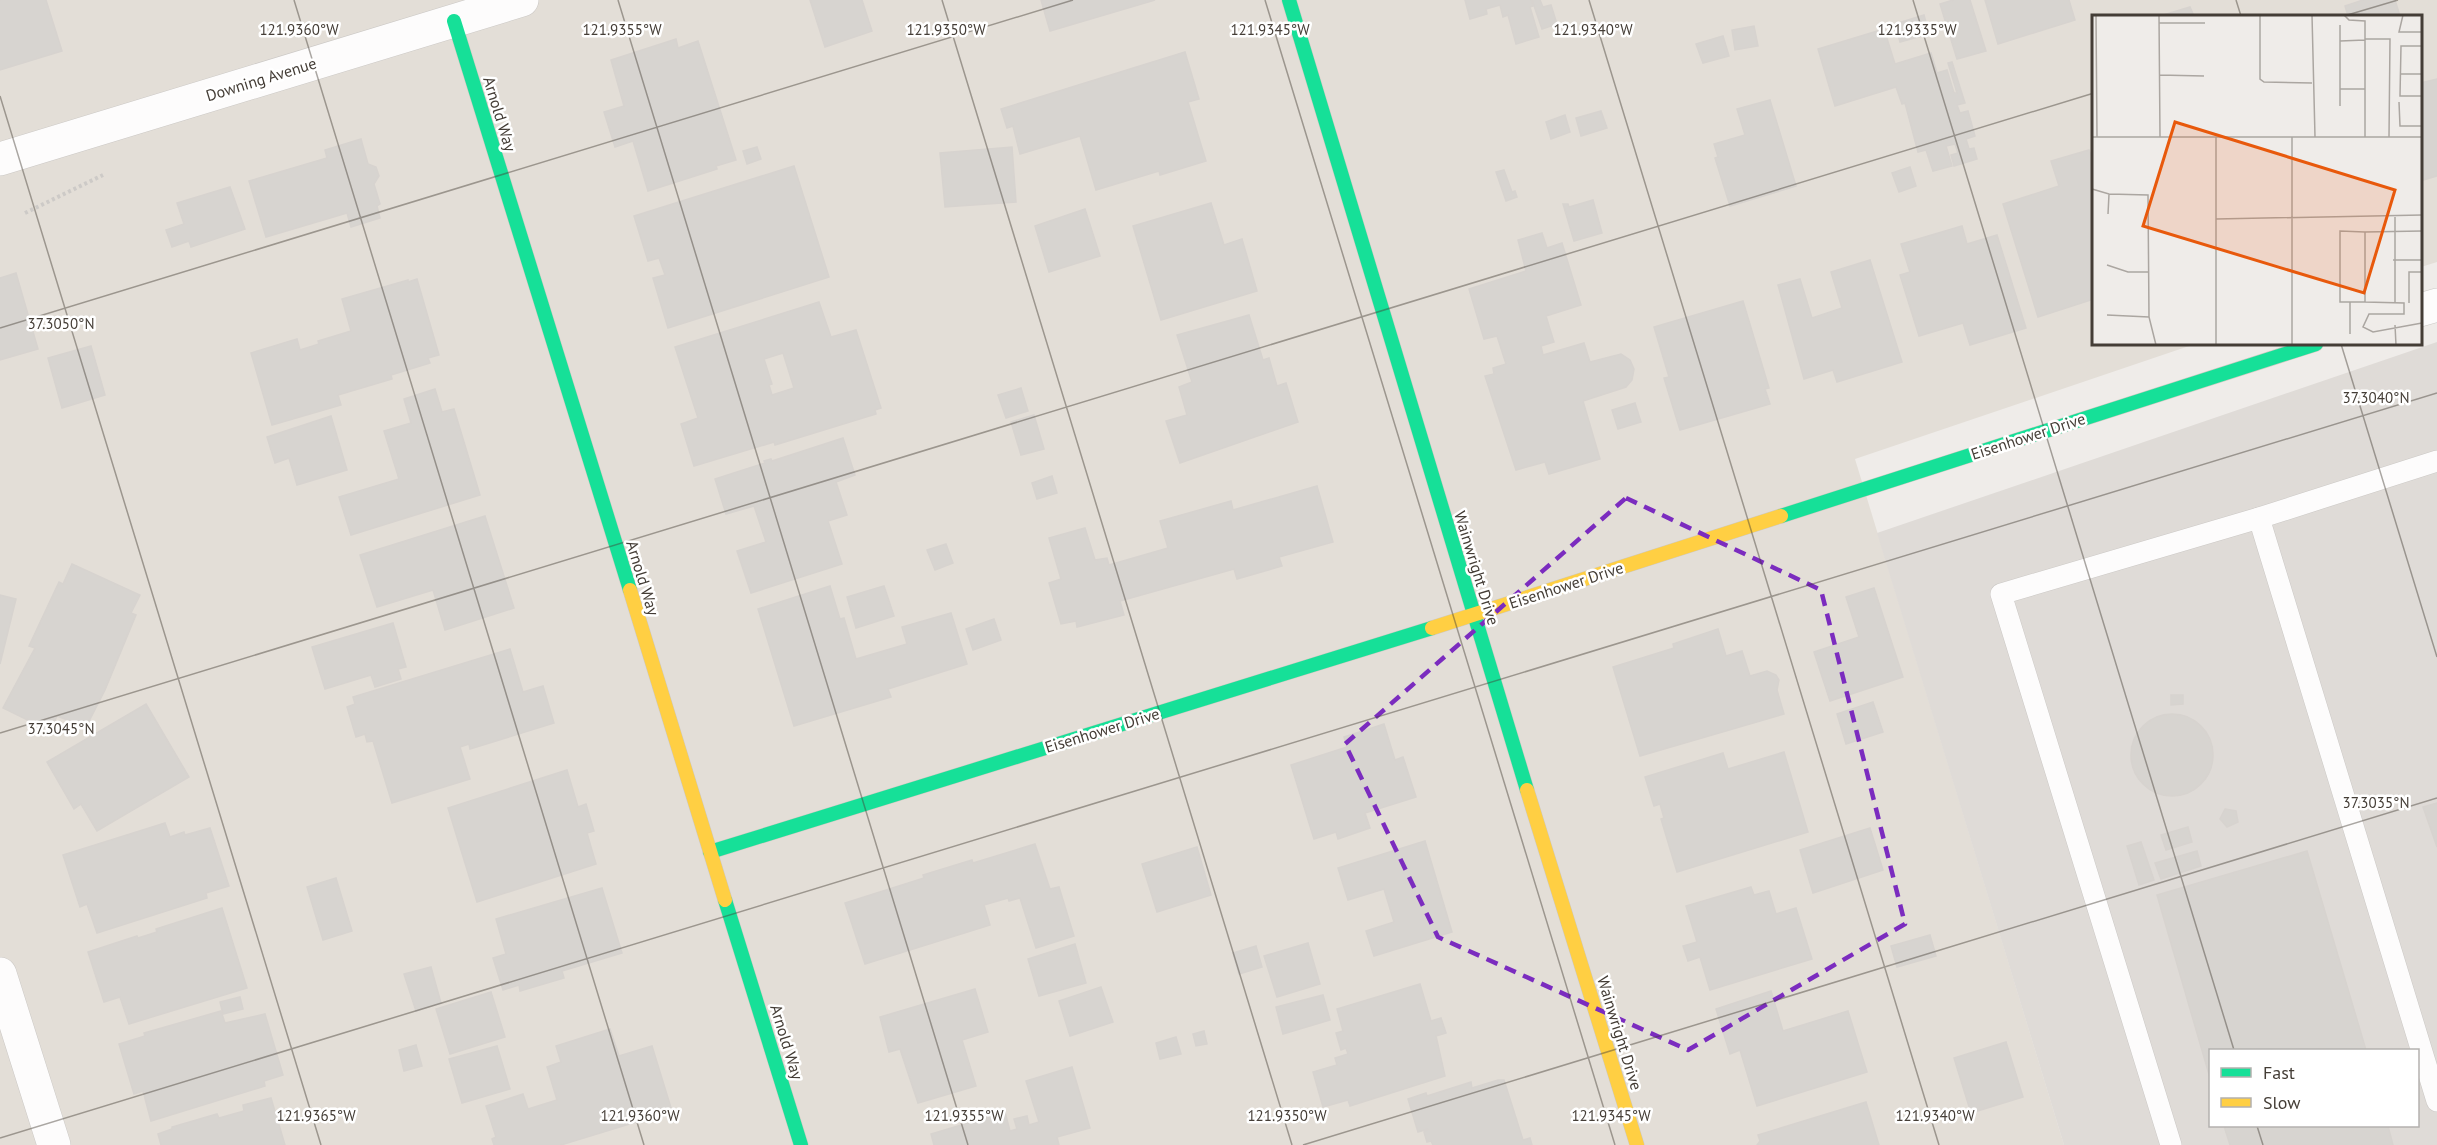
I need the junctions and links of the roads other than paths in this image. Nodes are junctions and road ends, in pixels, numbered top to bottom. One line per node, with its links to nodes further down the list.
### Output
1 (522, 0): 3 (street, Downing Avenue)
2 (1289, 0): 10 (street, Wainwright Drive)
3 (454, 21): 4 (street, Downing Avenue); 11 (street, Arnold Way)
4 (0, 159)
5 (2437, 305): 6 (street)
6 (2422, 310)
7 (2313, 345): 10 (street, Eisenhower Drive)
8 (2437, 461): 9 (lane)
9 (2259, 518): 13 (lane); 17 (lane)
10 (1473, 615): 11 (street, Eisenhower Drive); 16 (street, Wainwright Drive)
11 (710, 852): 15 (street, Arnold Way)
12 (0, 974): 14 (street)
13 (2437, 1101)
14 (54, 1145)
15 (801, 1145)
16 (1637, 1145)
17 (2171, 1145)

